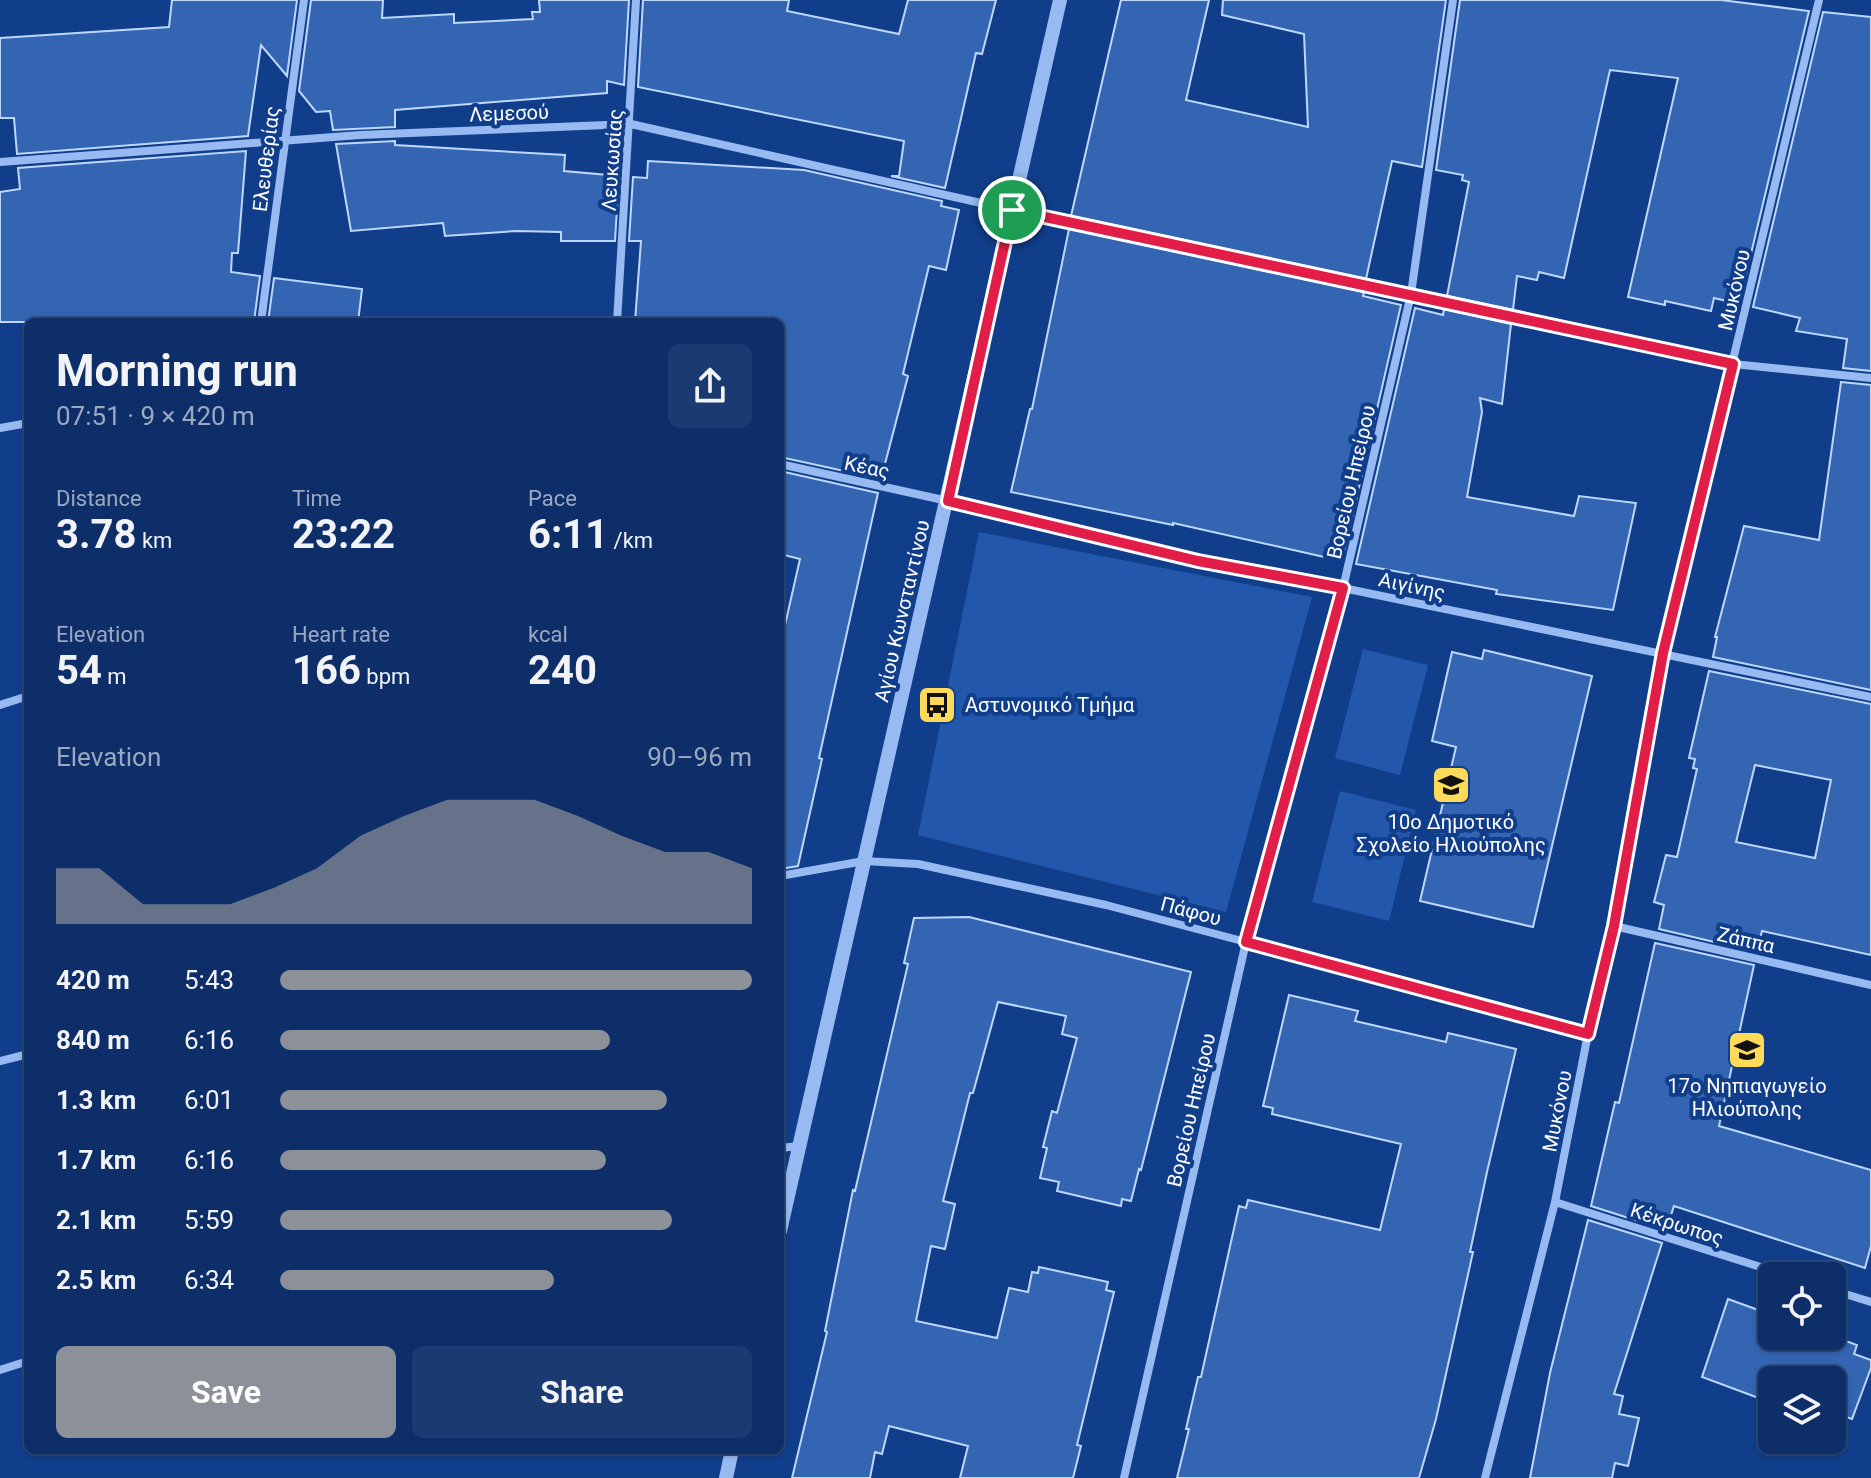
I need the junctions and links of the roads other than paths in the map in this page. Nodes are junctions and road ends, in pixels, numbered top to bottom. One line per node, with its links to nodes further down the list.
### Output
1 (304, 0): 7 (street, Ελευθερίας)
2 (636, 0): 6 (street, Λευκωσίας)
3 (1060, 0): 9 (street, Αγίου Κωνσταντίνου)
4 (1453, 0): 10 (street, Βορείου Ηπείρου)
5 (1819, 0): 13 (street, Μυκόνου)
6 (631, 124): 7 (street, Λεμεσού); 9 (street, Λεμεσού); 12 (street, Λευκωσίας)
7 (284, 141): 8 (street, Λεμεσού); 11 (street, Ελευθερίας)
8 (0, 162)
9 (1012, 210): 10 (street, Λεμεσού); 18 (street, Αγίου Κωνσταντίνου)
10 (1411, 294): 13 (street, Λεμεσού); 19 (street, Βορείου Ηπείρου)
11 (262, 318)
12 (617, 318)
13 (1733, 364): 14 (street, Λεμεσού); 20 (street, Μυκόνου)
14 (1871, 378)
15 (24, 424): 16 (street)
16 (0, 428)
17 (784, 465): 18 (street, Κέας)
18 (948, 501): 19 (street, Αιγίνης); 24 (street, Αγίου Κωνσταντίνου)
19 (1343, 588): 20 (street, Αιγίνης); 27 (street, Βορείου Ηπείρου)
20 (1663, 653): 22 (street, Αιγίνης); 26 (street, Μυκόνου)
21 (24, 697): 23 (street)
22 (1871, 697)
23 (0, 705)
24 (864, 861): 25 (street, Πάφου); 27 (street, Πάφου); 32 (street, Αγίου Κωνσταντίνου)
25 (784, 875)
26 (1614, 926): 28 (street, Ζάππα); 29 (street, Μυκόνου)
27 (1246, 942): 29 (street, Πάφου); 43 (street, Βορείου Ηπείρου)
28 (1871, 985)
29 (1588, 1034): 34 (street, Μυκόνου)
30 (24, 1055): 31 (street)
31 (0, 1061)
32 (799, 1146): 33 (street); 35 (street, Αγίου Κωνσταντίνου)
33 (784, 1148)
34 (1555, 1202): 36 (street, Κέκρωπος); 44 (street, Μυκόνου)
35 (784, 1213)
36 (1758, 1266)
37 (1846, 1294): 38 (street)
38 (1871, 1302)
39 (24, 1362): 40 (street)
40 (0, 1370)
41 (731, 1454): 42 (street)
42 (726, 1478)
43 (1124, 1478)
44 (1485, 1478)

